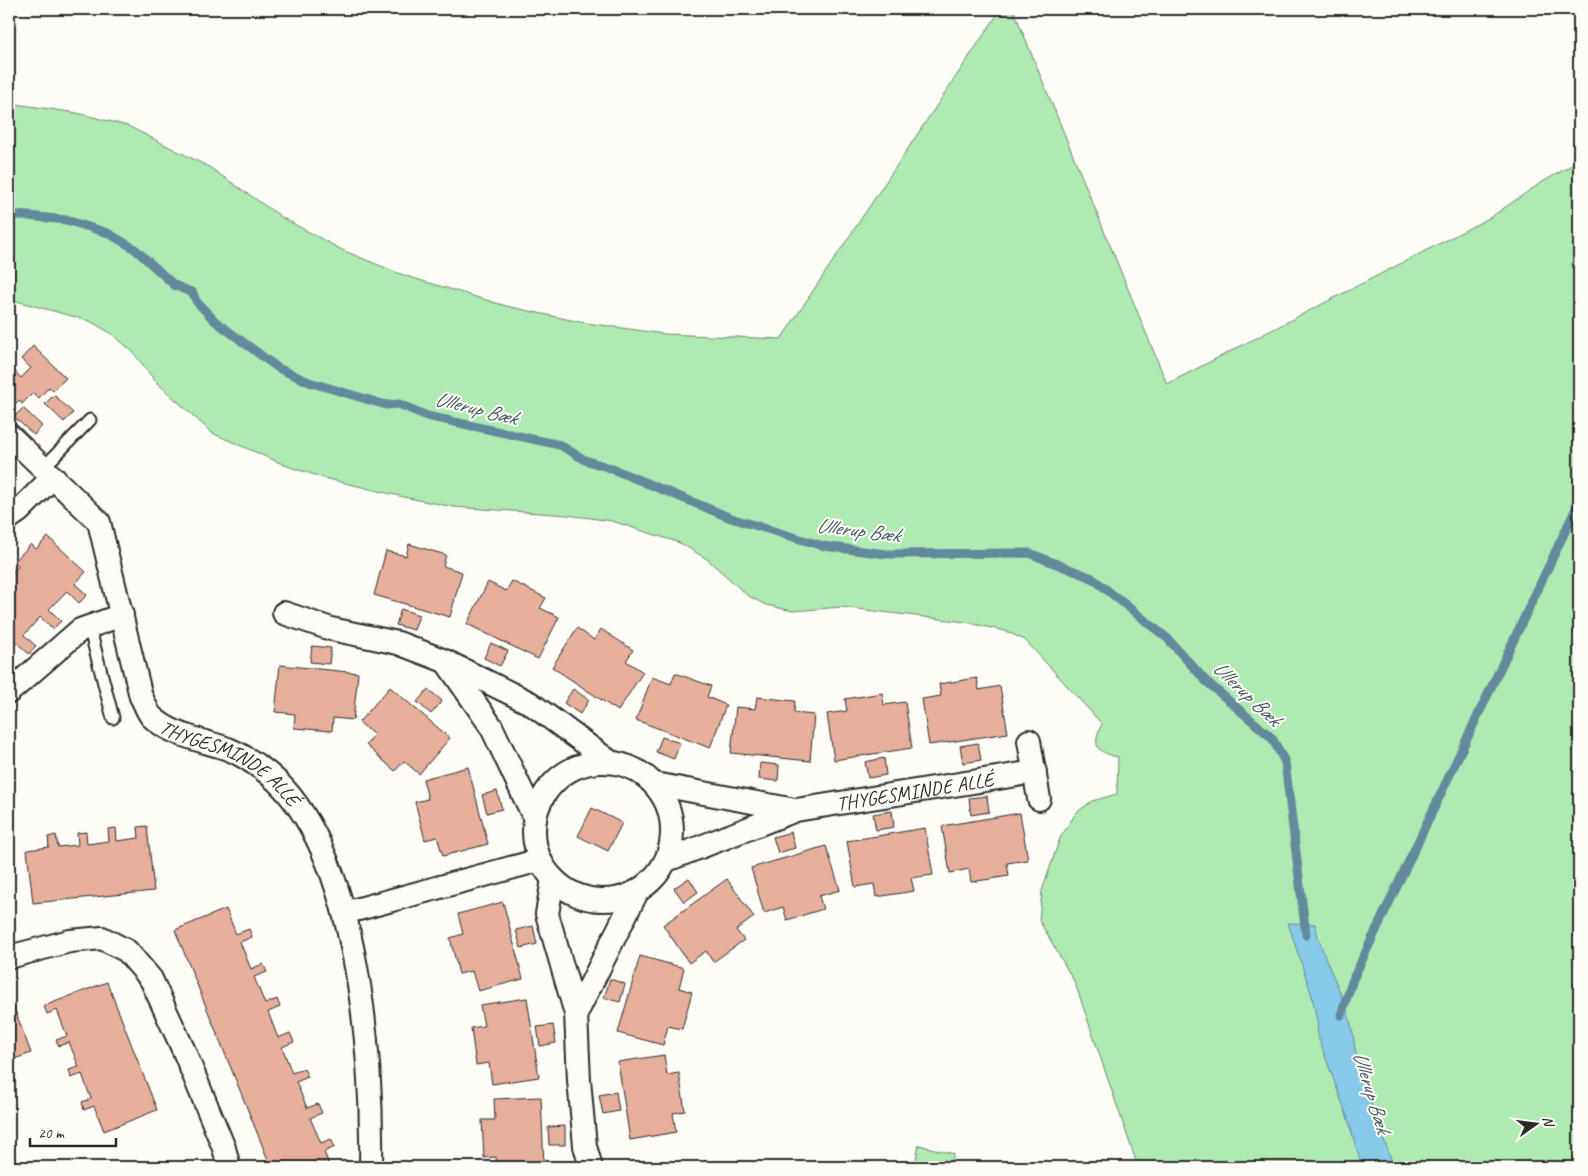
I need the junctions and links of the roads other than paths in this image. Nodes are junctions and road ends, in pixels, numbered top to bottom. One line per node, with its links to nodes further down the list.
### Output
1 (90, 420): 3 (lane)
2 (9, 435): 3 (street, THYGESMINDE ALLÉ)
3 (48, 472): 4 (street); 6 (street, THYGESMINDE ALLÉ)
4 (9, 518)
5 (284, 613): 8 (street)
6 (122, 614): 7 (street); 22 (street, THYGESMINDE ALLÉ)
7 (89, 626): 9 (street); 10 (lane)
8 (445, 660): 12 (street); 17 (street)
9 (9, 692)
10 (113, 718)
11 (1029, 741): 13 (street)
12 (609, 762): 14 (street); 17 (street)
13 (1034, 772): 15 (street); 16 (street, THYGESMINDE ALLÉ)
14 (655, 784): 16 (street, THYGESMINDE ALLÉ); 19 (street)
15 (1039, 799)
16 (796, 810): 19 (street, THYGESMINDE ALLÉ)
17 (535, 818): 18 (street)
18 (540, 860): 20 (street); 22 (street)
19 (667, 860): 21 (street)
20 (553, 879): 21 (street); 24 (street)
21 (637, 892): 24 (street)
22 (344, 913): 26 (street, THYGESMINDE ALLÉ)
23 (9, 957): 25 (street)
24 (576, 1014): 27 (street)
25 (229, 1167)
26 (371, 1167)
27 (591, 1167)

